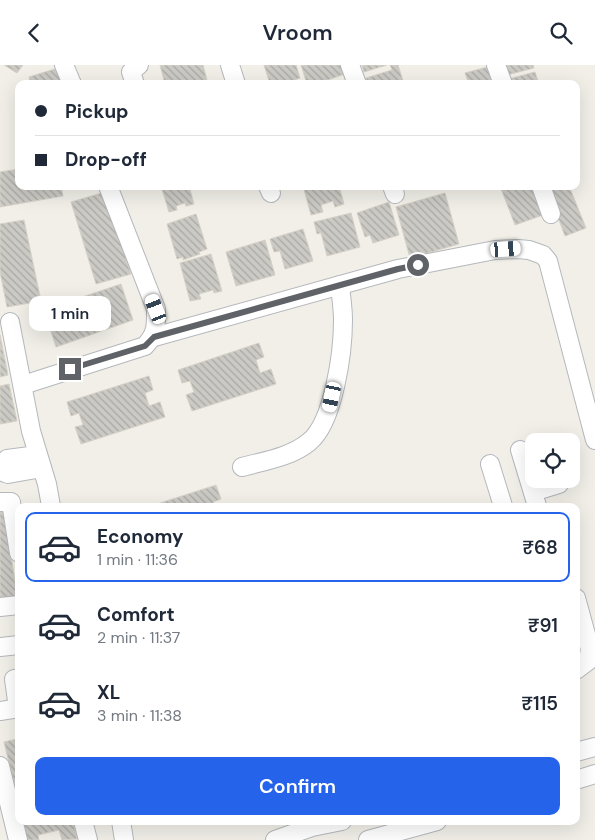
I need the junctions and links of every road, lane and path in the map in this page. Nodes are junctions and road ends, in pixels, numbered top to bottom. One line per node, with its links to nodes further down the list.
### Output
1 (64, 65): 6 (street)
2 (138, 65): 7 (street)
3 (230, 65): 8 (street)
4 (350, 65): 9 (street)
5 (496, 65): 10 (street)
6 (70, 80)
7 (134, 80)
8 (235, 80)
9 (355, 80)
10 (502, 80)
11 (110, 190): 16 (street)
12 (542, 190): 13 (street)
13 (551, 214)
14 (340, 285): 16 (street); 18 (street); 22 (street)
15 (10, 321): 17 (street)
16 (154, 337): 17 (street)
17 (23, 385): 19 (street)
18 (595, 440)
19 (40, 462): 21 (street); 23 (street); 27 (street)
20 (490, 464): 28 (street)
21 (0, 466)
22 (242, 467)
23 (0, 471)
24 (553, 488): 25 (street)
25 (535, 499)
26 (0, 502): 29 (street)
27 (50, 503)
28 (502, 503)
29 (15, 528)
30 (15, 605): 31 (street)
31 (0, 607)
32 (580, 613): 35 (street)
33 (15, 645): 34 (street)
34 (0, 647)
35 (580, 667)
36 (15, 708): 37 (street)
37 (0, 711)
38 (595, 747): 39 (street)
39 (580, 751)
40 (0, 766): 47 (street)
41 (595, 774): 42 (street)
42 (580, 779)
43 (84, 825): 48 (street)
44 (122, 825): 49 (street)
45 (322, 825): 50 (street)
46 (422, 825): 51 (street)
47 (18, 840)
48 (88, 840)
49 (124, 840)
50 (275, 840)
51 (368, 840)

